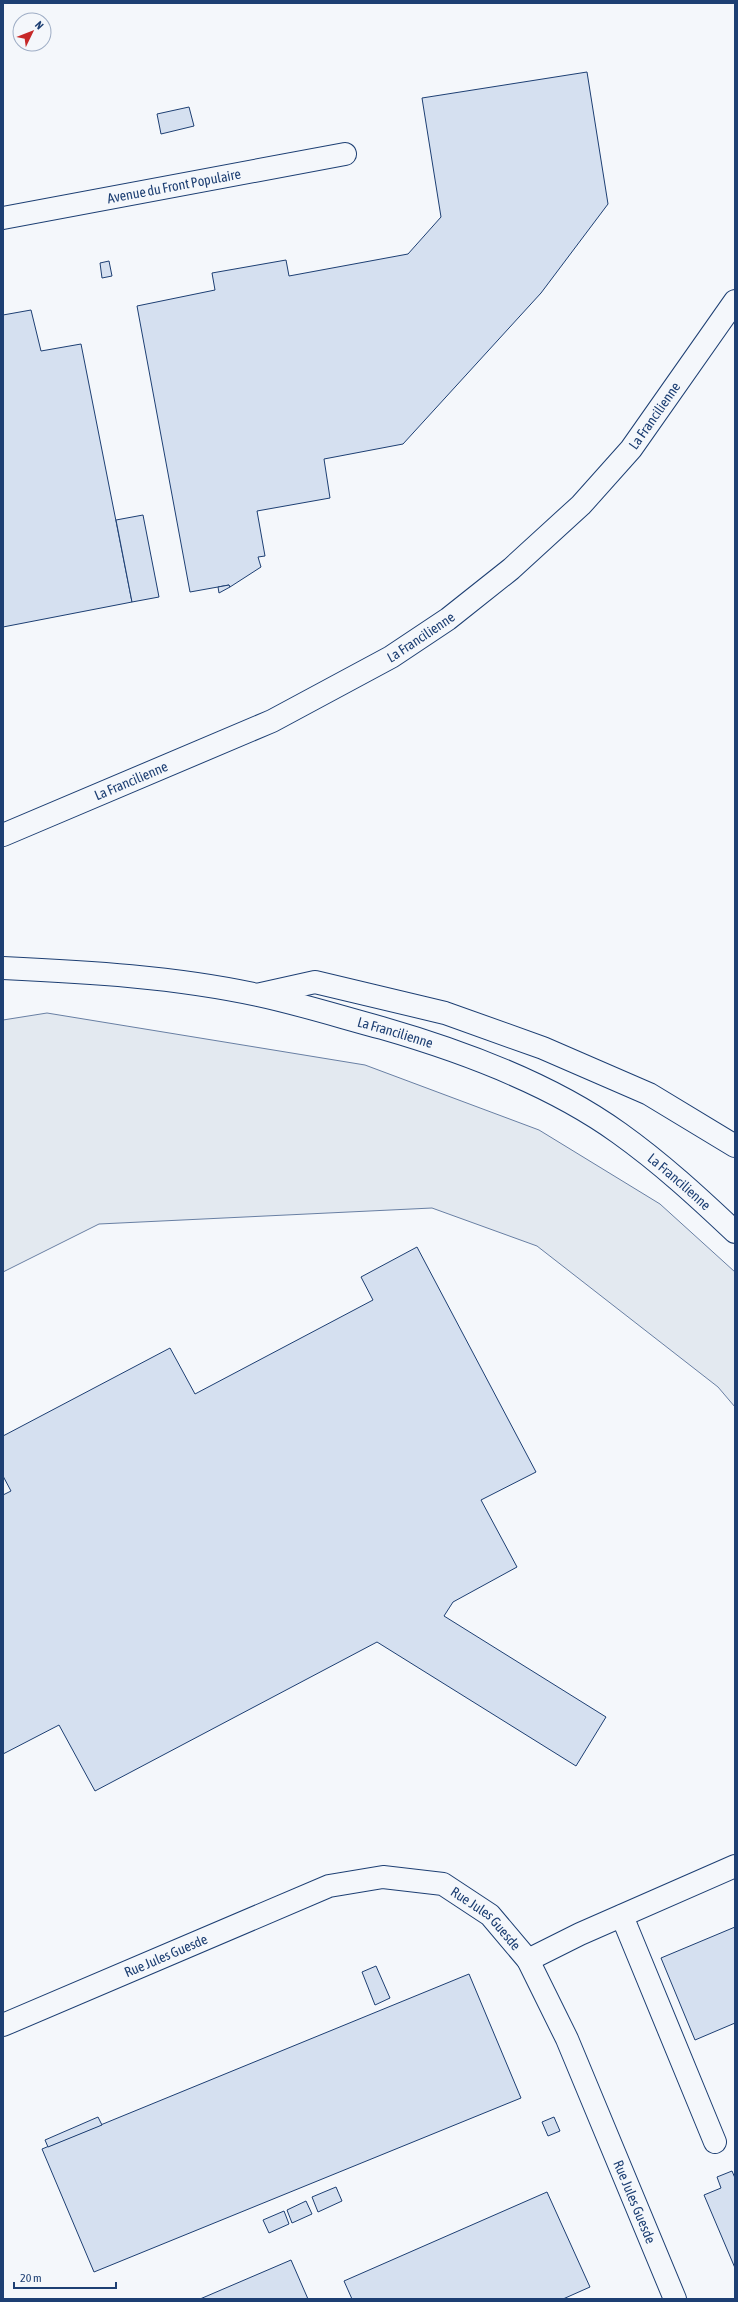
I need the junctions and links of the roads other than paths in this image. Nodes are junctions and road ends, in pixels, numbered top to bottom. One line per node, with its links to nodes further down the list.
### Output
1 (345, 154): 2 (main road, Avenue du Front Populaire)
2 (3, 218)
3 (735, 301): 4 (main road, La Francilienne)
4 (3, 835)
5 (3, 968): 6 (main road, La Francilienne)
6 (258, 995): 7 (main road); 8 (main road, La Francilienne)
7 (735, 1146)
8 (735, 1232)
9 (735, 1866): 10 (main road)
10 (622, 1916): 11 (main road); 13 (main road)
11 (528, 1960): 12 (main road, Rue Jules Guesde); 14 (main road, Rue Jules Guesde)
12 (3, 2026)
13 (715, 2142)
14 (675, 2299)

